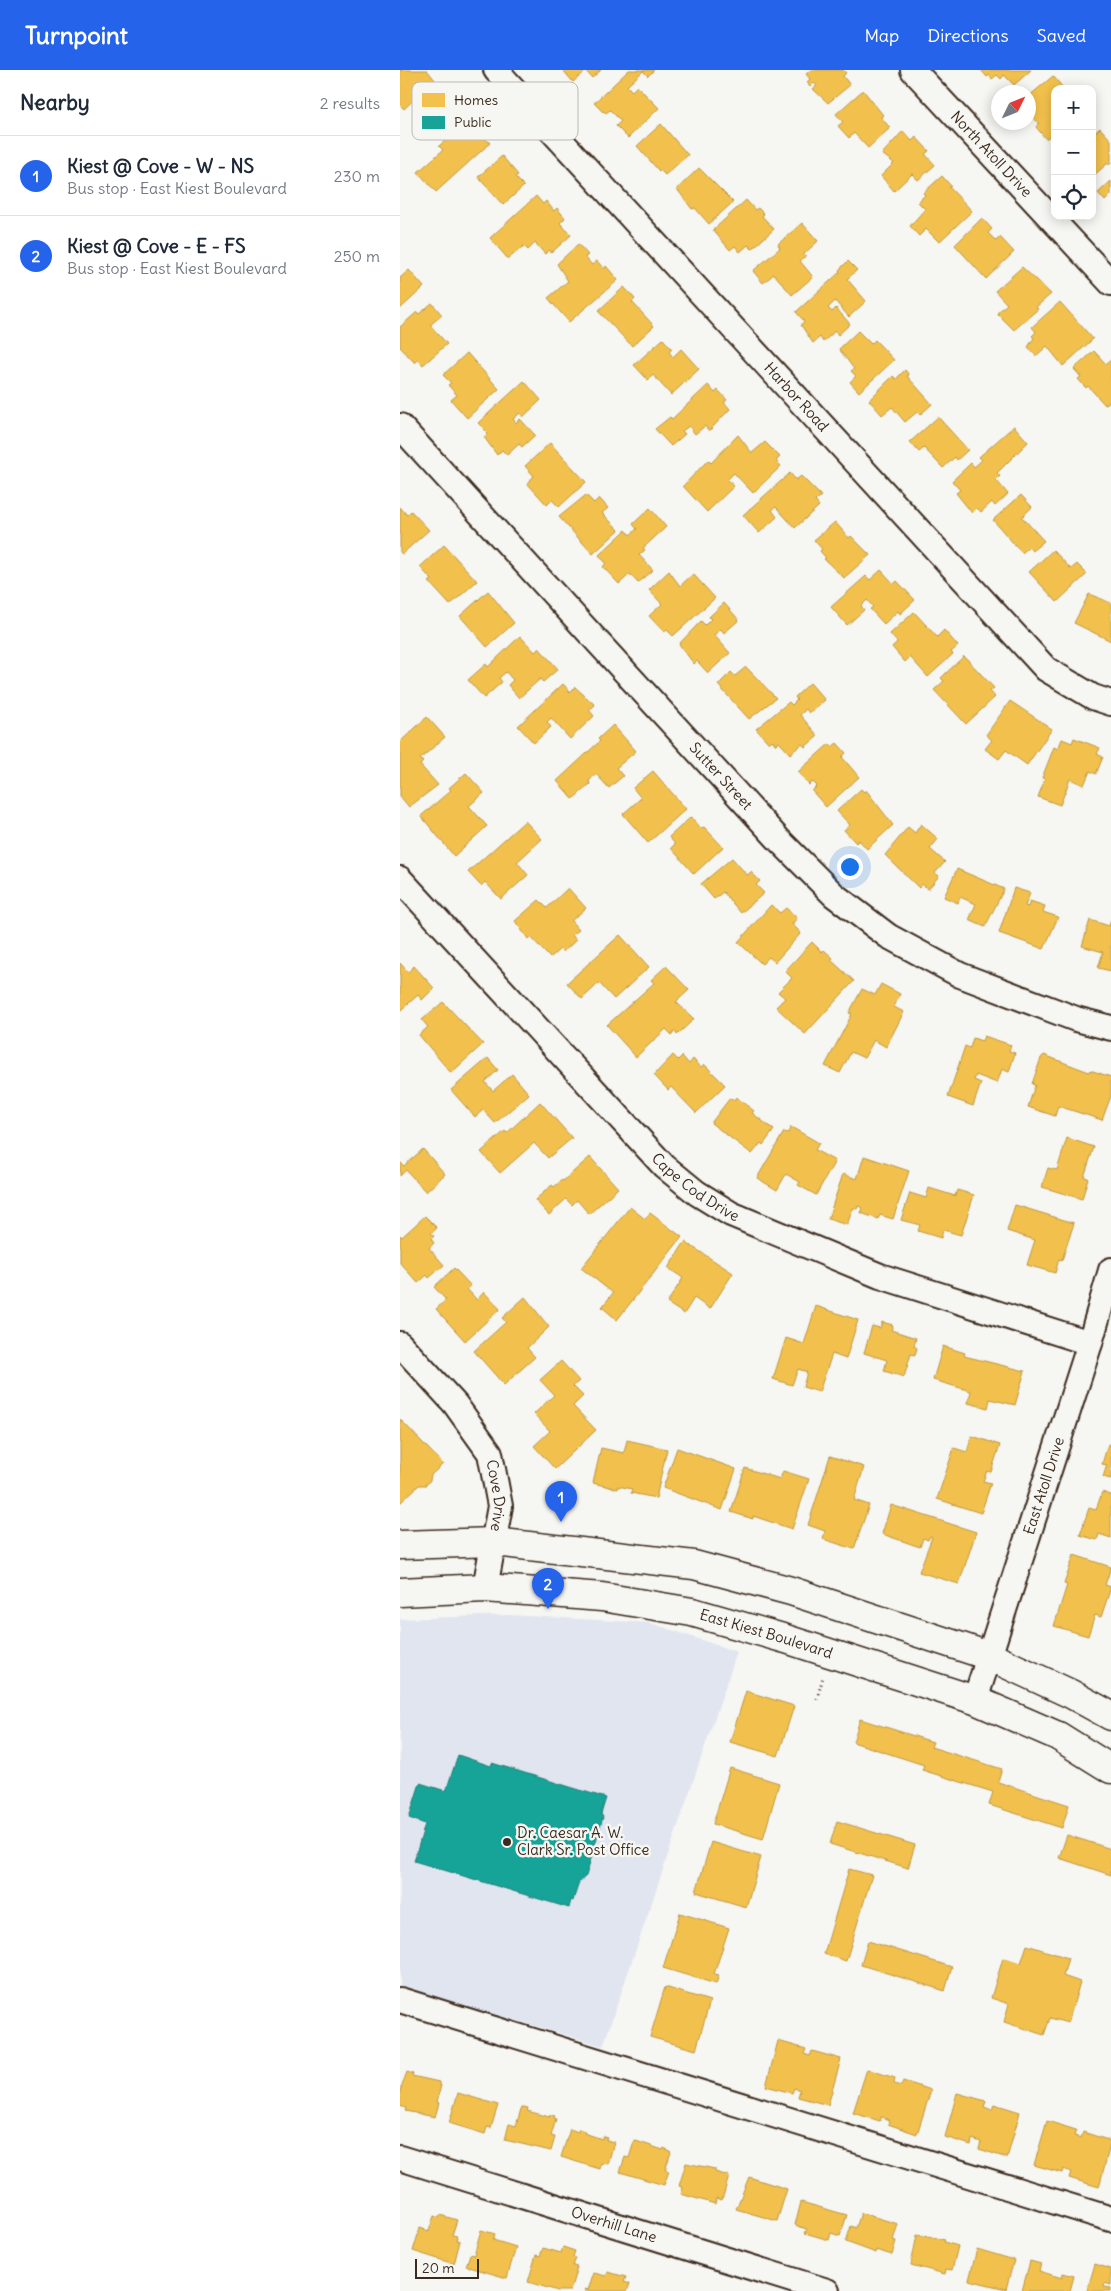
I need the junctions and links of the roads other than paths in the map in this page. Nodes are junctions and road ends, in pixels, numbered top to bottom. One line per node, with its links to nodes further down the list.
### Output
1 (496, 70): 3 (street, Harbor Road)
2 (913, 70): 5 (street, North Atoll Drive)
3 (507, 82)
4 (560, 140): 7 (street, Harbor Road)
5 (1111, 283)
6 (400, 426): 9 (street, Sutter Street)
7 (1111, 703)
8 (400, 880): 11 (street, Cape Cod Drive)
9 (1111, 1028)
10 (1111, 1270): 11 (street, East Atoll Drive)
11 (1090, 1343): 17 (street, East Atoll Drive)
12 (400, 1344): 13 (street, Cove Drive)
13 (495, 1542): 14 (main road); 15 (street, Cove Drive); 17 (main road)
14 (400, 1545)
15 (484, 1588): 16 (main road, East Kiest Boulevard); 18 (main road, East Kiest Boulevard)
16 (400, 1592)
17 (989, 1656): 18 (street, East Atoll Drive); 19 (main road)
18 (975, 1700): 20 (main road, East Kiest Boulevard)
19 (1111, 1716)
20 (1111, 1769)
21 (400, 2000): 23 (street)
22 (400, 2158): 24 (street, Overhill Lane)
23 (1111, 2219)
24 (827, 2291)

